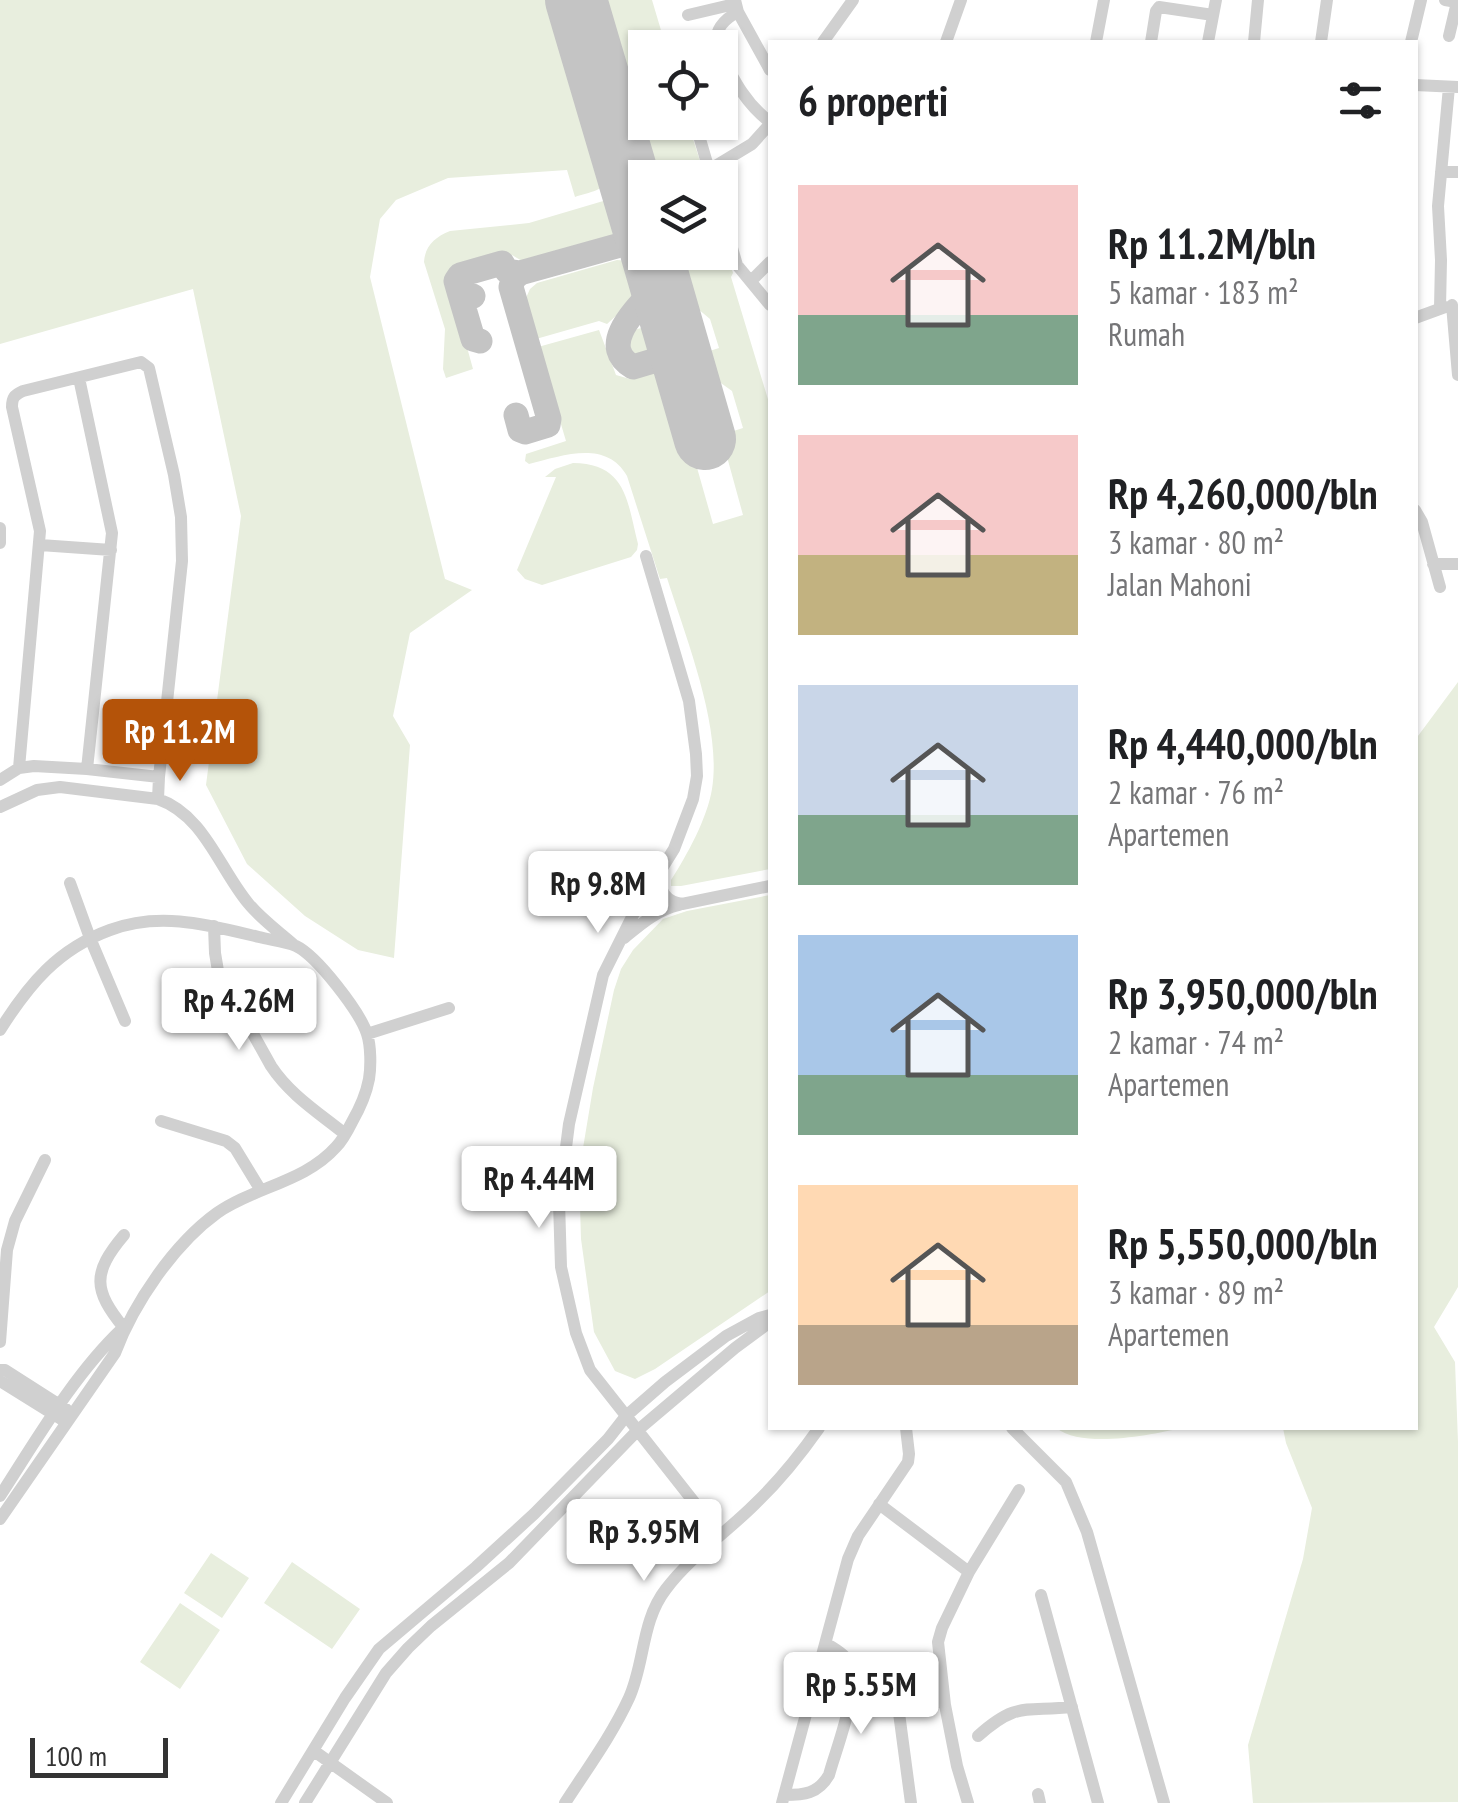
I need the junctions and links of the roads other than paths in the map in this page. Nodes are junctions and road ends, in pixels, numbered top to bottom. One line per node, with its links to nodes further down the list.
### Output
1 (853, 0): 14 (street)
2 (961, 0): 15 (street)
3 (1104, 0): 16 (street)
4 (1258, 0): 19 (street)
5 (1327, 0): 20 (street)
6 (1421, 0): 21 (street)
7 (1445, 0): 8 (street)
8 (1457, 3): 13 (street)
9 (736, 5): 11 (street); 12 (street); 22 (street)
10 (1215, 7): 17 (street); 18 (street)
11 (688, 16)
12 (718, 30)
13 (1450, 36)
14 (824, 40)
15 (947, 40)
16 (1096, 40)
17 (1151, 40)
18 (1208, 40)
19 (1254, 40)
20 (1321, 40)
21 (1411, 40)
22 (768, 65)
23 (1418, 85): 25 (street)
24 (738, 87): 26 (street)
25 (1453, 87): 29 (street)
26 (768, 121)
27 (768, 125): 28 (street)
28 (730, 160)
29 (1440, 172): 30 (street); 35 (street)
30 (1458, 172)
31 (768, 264): 33 (street)
32 (738, 267): 33 (street)
33 (751, 282): 34 (street)
34 (768, 303)
35 (1450, 305): 36 (street); 37 (street)
36 (1418, 317)
37 (1458, 375)
38 (79, 378): 42 (street); 43 (street); 50 (street)
39 (1418, 515): 45 (street)
40 (0, 528): 41 (street)
41 (0, 543)
42 (40, 545): 43 (street); 48 (street)
43 (111, 550): 49 (street)
44 (646, 556): 54 (street)
45 (1434, 564): 46 (street); 47 (street)
46 (1458, 564)
47 (1440, 586)
48 (19, 768): 49 (street); 51 (street)
49 (87, 769): 50 (street)
50 (160, 778): 52 (street)
51 (0, 780)
52 (158, 798): 53 (street); 58 (street)
53 (0, 807)
54 (659, 872): 57 (street); 62 (street)
55 (70, 883): 61 (street)
56 (768, 886): 57 (street)
57 (682, 904): 62 (street)
58 (264, 920): 60 (street); 63 (street)
59 (214, 926): 60 (street); 61 (street); 69 (street)
60 (259, 937): 63 (street)
61 (90, 938): 65 (street); 66 (street)
62 (618, 943): 80 (street)
63 (296, 946): 67 (street)
64 (449, 1008): 67 (street)
65 (2, 1022)
66 (125, 1022)
67 (368, 1034): 69 (street)
68 (161, 1121): 71 (street)
69 (345, 1134): 71 (street)
70 (45, 1160): 76 (street)
71 (260, 1189): 75 (street)
72 (124, 1235): 75 (street)
73 (768, 1318): 80 (street)
74 (768, 1320): 81 (street)
75 (124, 1328): 79 (street)
76 (0, 1342)
77 (0, 1370): 79 (street)
78 (0, 1380): 79 (street)
79 (63, 1414): 86 (street); 88 (street)
80 (626, 1416): 81 (street); 92 (street)
81 (638, 1430): 89 (street); 93 (street)
82 (818, 1430): 89 (street)
83 (906, 1430): 87 (street)
84 (1014, 1430): 108 (street)
85 (1019, 1490): 90 (street)
86 (0, 1496)
87 (878, 1504): 90 (street); 94 (street)
88 (0, 1518)
89 (720, 1535): 104 (street)
90 (968, 1572): 95 (street)
91 (1041, 1594): 96 (street)
92 (421, 1612): 93 (street); 98 (street)
93 (430, 1626): 99 (street)
94 (827, 1644): 100 (street); 100 (street)
95 (945, 1705): 105 (street); 106 (street)
96 (1072, 1707): 97 (street); 107 (street)
97 (978, 1736)
98 (314, 1751): 99 (street); 101 (street)
99 (332, 1762): 102 (street); 103 (street)
100 (783, 1799)
101 (282, 1803)
102 (305, 1803)
103 (387, 1803)
104 (564, 1803)
105 (912, 1803)
106 (968, 1803)
107 (1098, 1803)
108 (1164, 1803)

